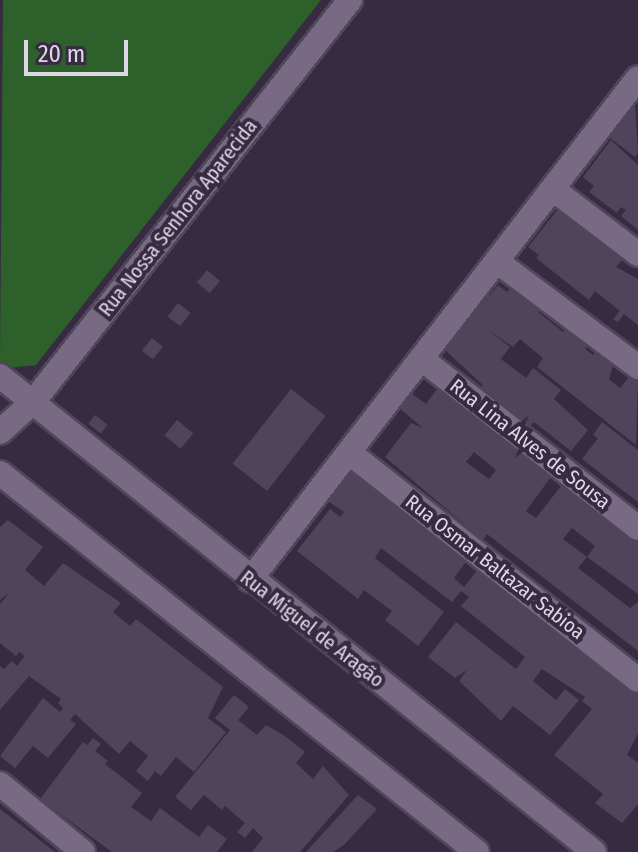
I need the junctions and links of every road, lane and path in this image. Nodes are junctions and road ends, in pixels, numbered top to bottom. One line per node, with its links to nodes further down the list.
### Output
1 (350, 0): 9 (street, Rua Nossa Senhora Aparecida)
2 (637, 80): 3 (street)
3 (554, 190): 4 (street); 5 (street)
4 (638, 254)
5 (499, 263): 6 (street); 7 (street)
6 (423, 360): 11 (street); 13 (street, Rua Lina Alves de Sousa)
7 (638, 367)
8 (0, 376): 9 (street, Rua Miguel de Aragão)
9 (33, 402): 10 (street, Rua Nossa Senhora Aparecida); 14 (street, Rua Miguel de Aragão)
10 (0, 432)
11 (351, 454): 14 (street); 15 (street, Rua Osmar Baltazar Sabioa)
12 (0, 473): 18 (street)
13 (638, 528)
14 (250, 580): 19 (street, Rua Miguel de Aragão)
15 (638, 680)
16 (0, 784): 17 (street)
17 (83, 852)
18 (477, 852)
19 (594, 852)

